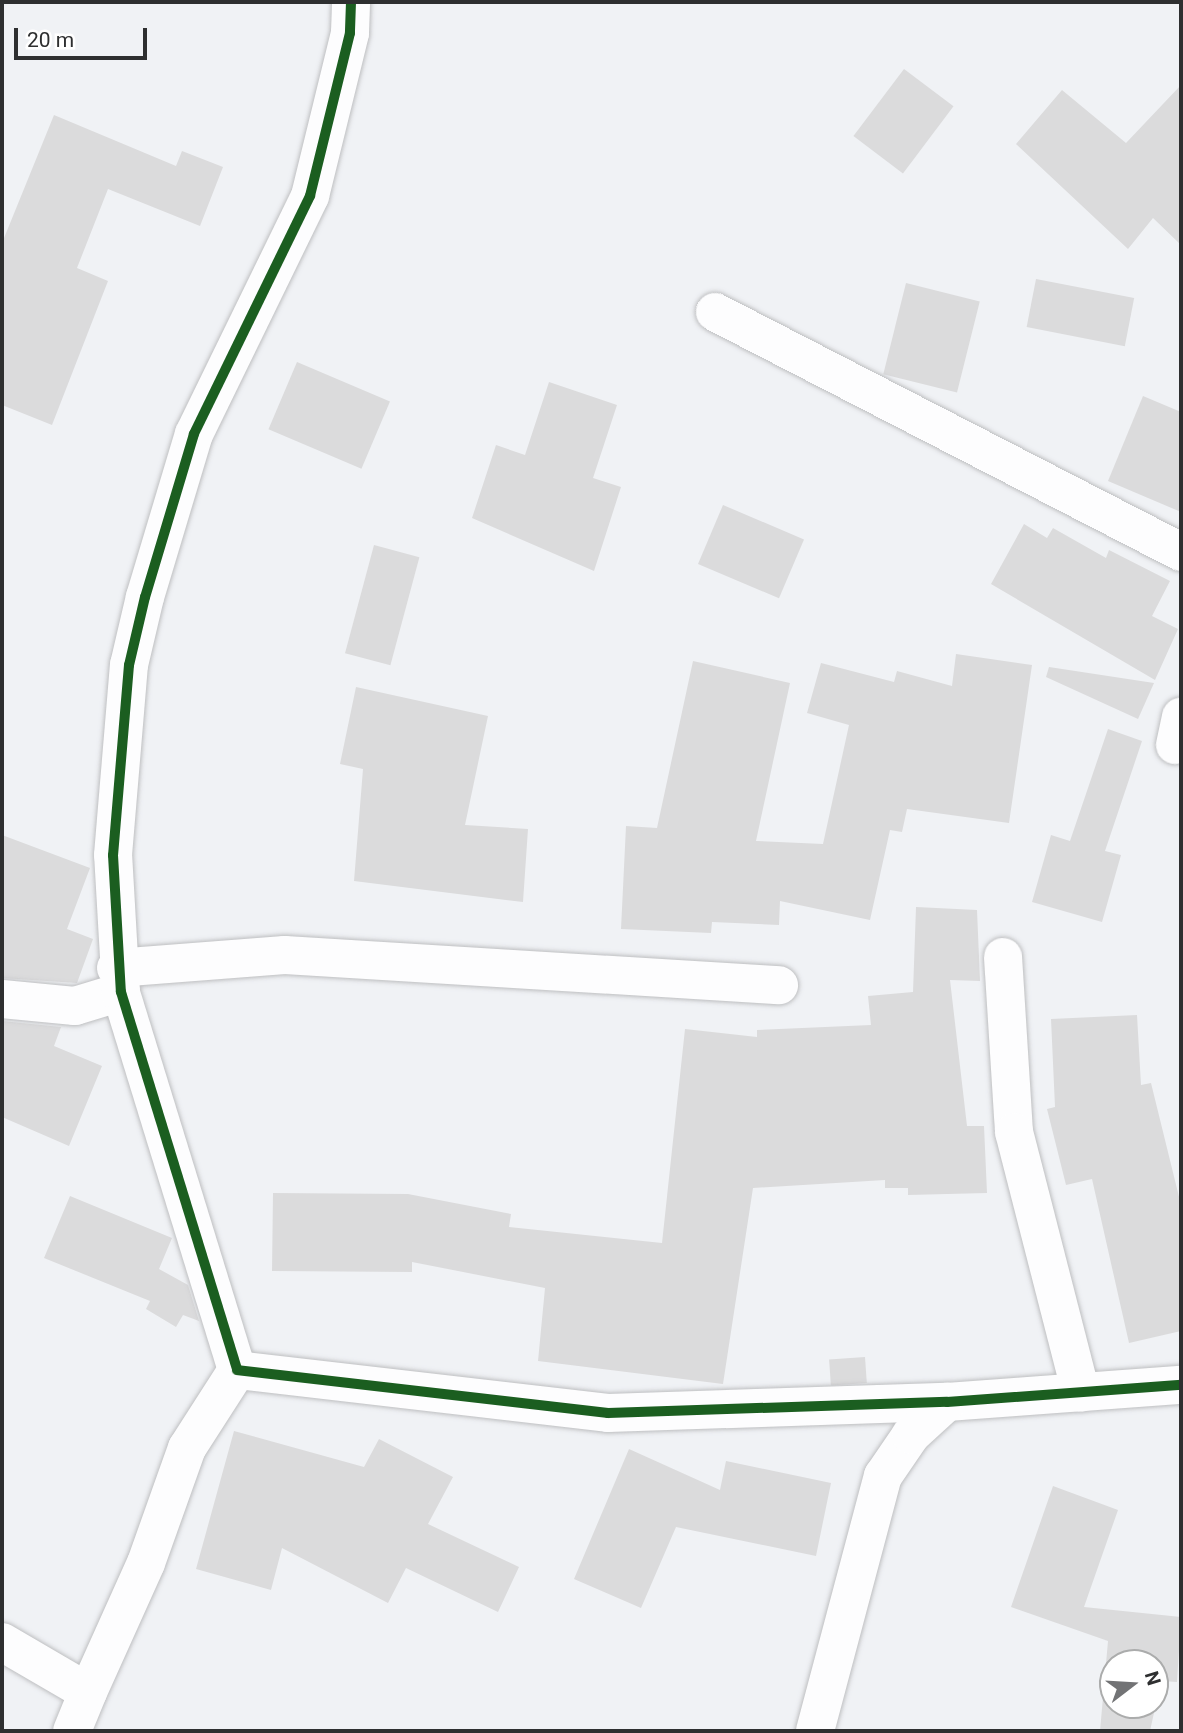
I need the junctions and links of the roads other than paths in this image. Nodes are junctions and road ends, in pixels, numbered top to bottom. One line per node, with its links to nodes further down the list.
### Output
1 (351, 2): 5 (street)
2 (715, 312): 3 (street)
3 (1181, 552)
4 (1003, 957): 10 (street)
5 (118, 980): 6 (street); 7 (street); 8 (street)
6 (779, 985)
7 (2, 999)
8 (237, 1370): 11 (street); 13 (street)
9 (1181, 1385): 10 (street)
10 (1082, 1393): 11 (street)
11 (947, 1402): 15 (street)
12 (2, 1642): 13 (street)
13 (88, 1692): 14 (street)
14 (72, 1731)
15 (815, 1731)

